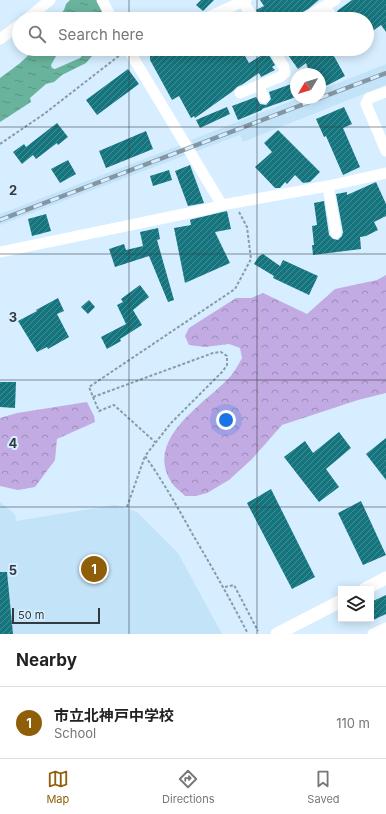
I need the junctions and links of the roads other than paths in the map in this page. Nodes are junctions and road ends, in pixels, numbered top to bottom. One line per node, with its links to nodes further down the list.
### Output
1 (50, 0): 6 (street)
2 (102, 0): 7 (street)
3 (335, 0): 5 (street)
4 (245, 1): 8 (street); 9 (street)
5 (325, 7): 10 (street); 11 (street)
6 (35, 12)
7 (108, 12)
8 (220, 12)
9 (250, 12)
10 (316, 12)
11 (329, 12)
12 (12, 30): 13 (street)
13 (0, 39)
14 (135, 56): 23 (street)
15 (277, 56): 16 (street)
16 (258, 86): 18 (street); 19 (street)
17 (386, 92): 20 (street)
18 (240, 93)
19 (264, 98)
20 (386, 151)
21 (386, 174): 22 (street)
22 (328, 186): 23 (street); 24 (street)
23 (222, 205): 25 (street)
24 (332, 226)
25 (0, 252)
26 (386, 578): 27 (street)
27 (371, 586)
28 (338, 603): 30 (street)
29 (386, 628): 31 (street)
30 (277, 634)
31 (373, 634)

